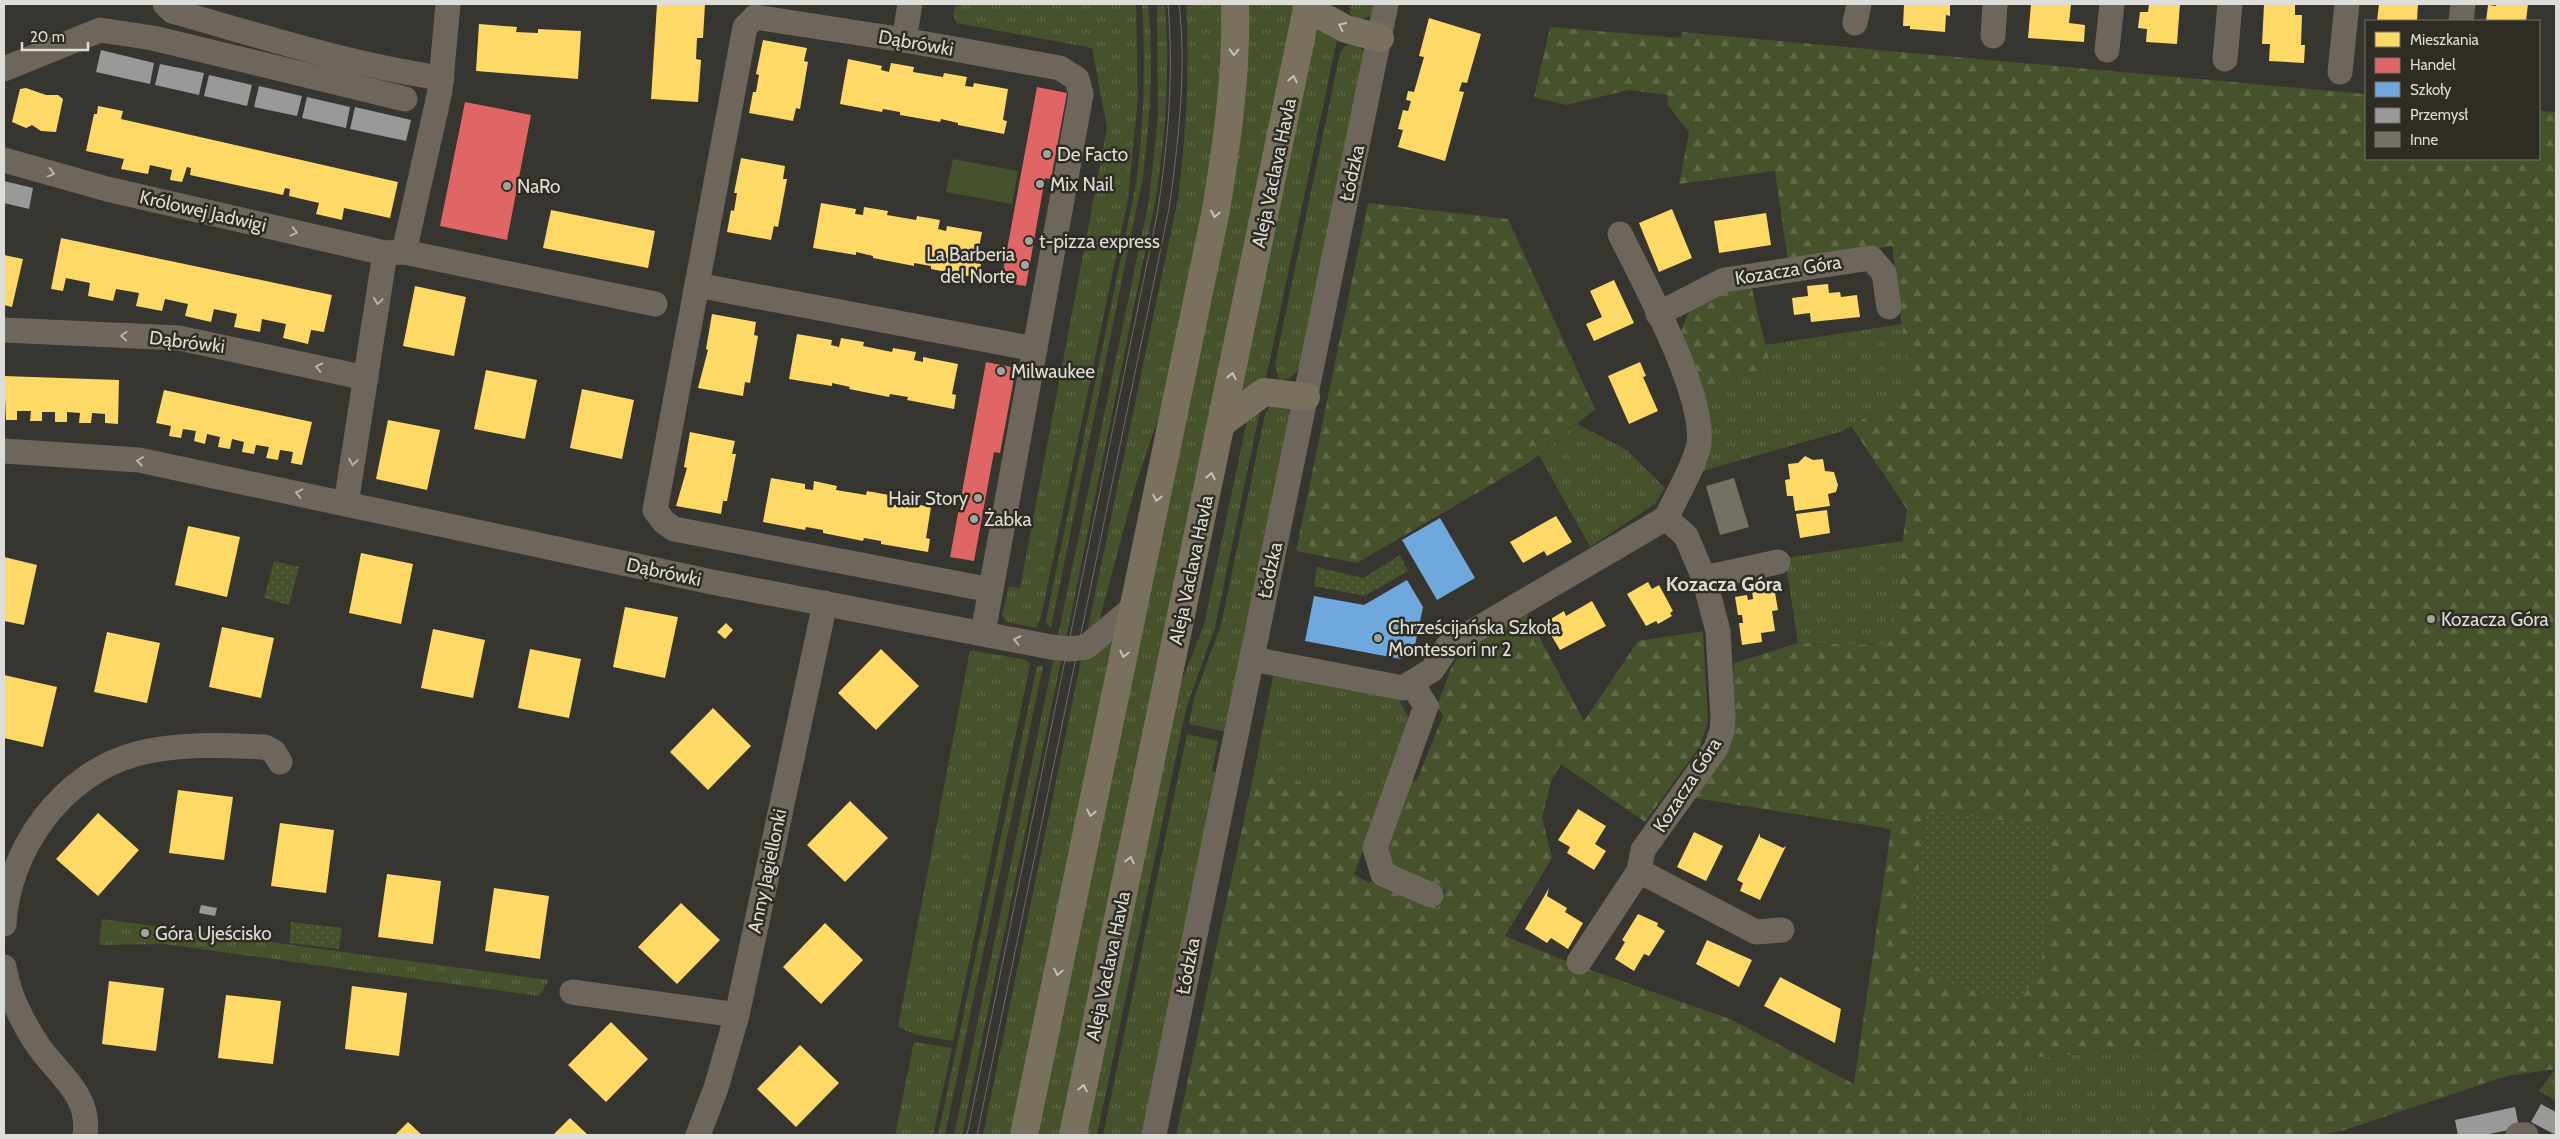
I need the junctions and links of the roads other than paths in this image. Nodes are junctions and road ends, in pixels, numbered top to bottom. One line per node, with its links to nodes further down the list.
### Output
1 (165, 4): 20 (street)
2 (448, 4): 20 (street)
3 (910, 4): 15 (street)
4 (1234, 4): 41 (main road, one-way to 41)
5 (1386, 4): 14 (street, Łódzka)
6 (1995, 4): 13 (street)
7 (2112, 4): 16 (street)
8 (2230, 4): 17 (street)
9 (2347, 4): 19 (street)
10 (2463, 4): 12 (street)
11 (1308, 6): 14 (main road, one-way to 11); 33 (main road, Aleja Vaclava Havla, one-way to 11)
12 (2462, 20)
13 (1993, 36)
14 (1380, 38): 32 (street, Łódzka)
15 (904, 40): 25 (street, Dąbrówki); 30 (street, Dąbrówki)
16 (2107, 50)
17 (2224, 59)
18 (4, 69): 21 (street)
19 (2340, 72)
20 (442, 78): 24 (street)
21 (405, 99)
22 (4, 160): 24 (street, Królowej Jadwigi, one-way to 24)
23 (1620, 234): 28 (street)
24 (394, 252): 26 (street, Królowej Jadwigi); 31 (street, one-way to 31)
25 (697, 286): 30 (street); 39 (street, Dąbrówki)
26 (655, 304)
27 (1889, 307): 28 (street, Kozacza Góra)
28 (1658, 314): 36 (street)
29 (4, 330): 31 (street, Dąbrówki, one-way to 29)
30 (1035, 349): 39 (street, Dąbrówki)
31 (366, 378): 35 (street, one-way to 35)
32 (1306, 397): 33 (main road); 43 (street, Łódzka)
33 (1222, 423): 57 (main road, Aleja Vaclava Havla, one-way to 33)
34 (4, 451): 35 (street, Dąbrówki, one-way to 34)
35 (346, 504): 40 (street, Dąbrówki)
36 (1666, 518): 38 (street, Kozacza Góra); 44 (street)
37 (1778, 562): 38 (street)
38 (1704, 578): 46 (street, Kozacza Góra)
39 (991, 590): 42 (street, Dąbrówki)
40 (825, 603): 42 (street, Dąbrówki); 53 (street, Anny Jagiellonki)
41 (1134, 606): 42 (street, Dąbrówki, one-way to 42); 56 (main road, one-way to 56)
42 (983, 633)
43 (1252, 659): 44 (street); 58 (street, Łódzka)
44 (1411, 683): 47 (street)
45 (280, 762): 48 (street)
46 (1639, 871): 49 (street); 50 (street, Kozacza Góra)
47 (1431, 895)
48 (4, 924)
49 (1782, 930)
50 (1580, 962)
51 (4, 967): 54 (street)
52 (572, 992): 53 (street)
53 (737, 1015): 55 (street, Anny Jagiellonki)
54 (85, 1135)
55 (698, 1135)
56 (1024, 1135)
57 (1073, 1135)
58 (1154, 1135)
59 (2518, 1135): 60 (street)
60 (2526, 1135)

